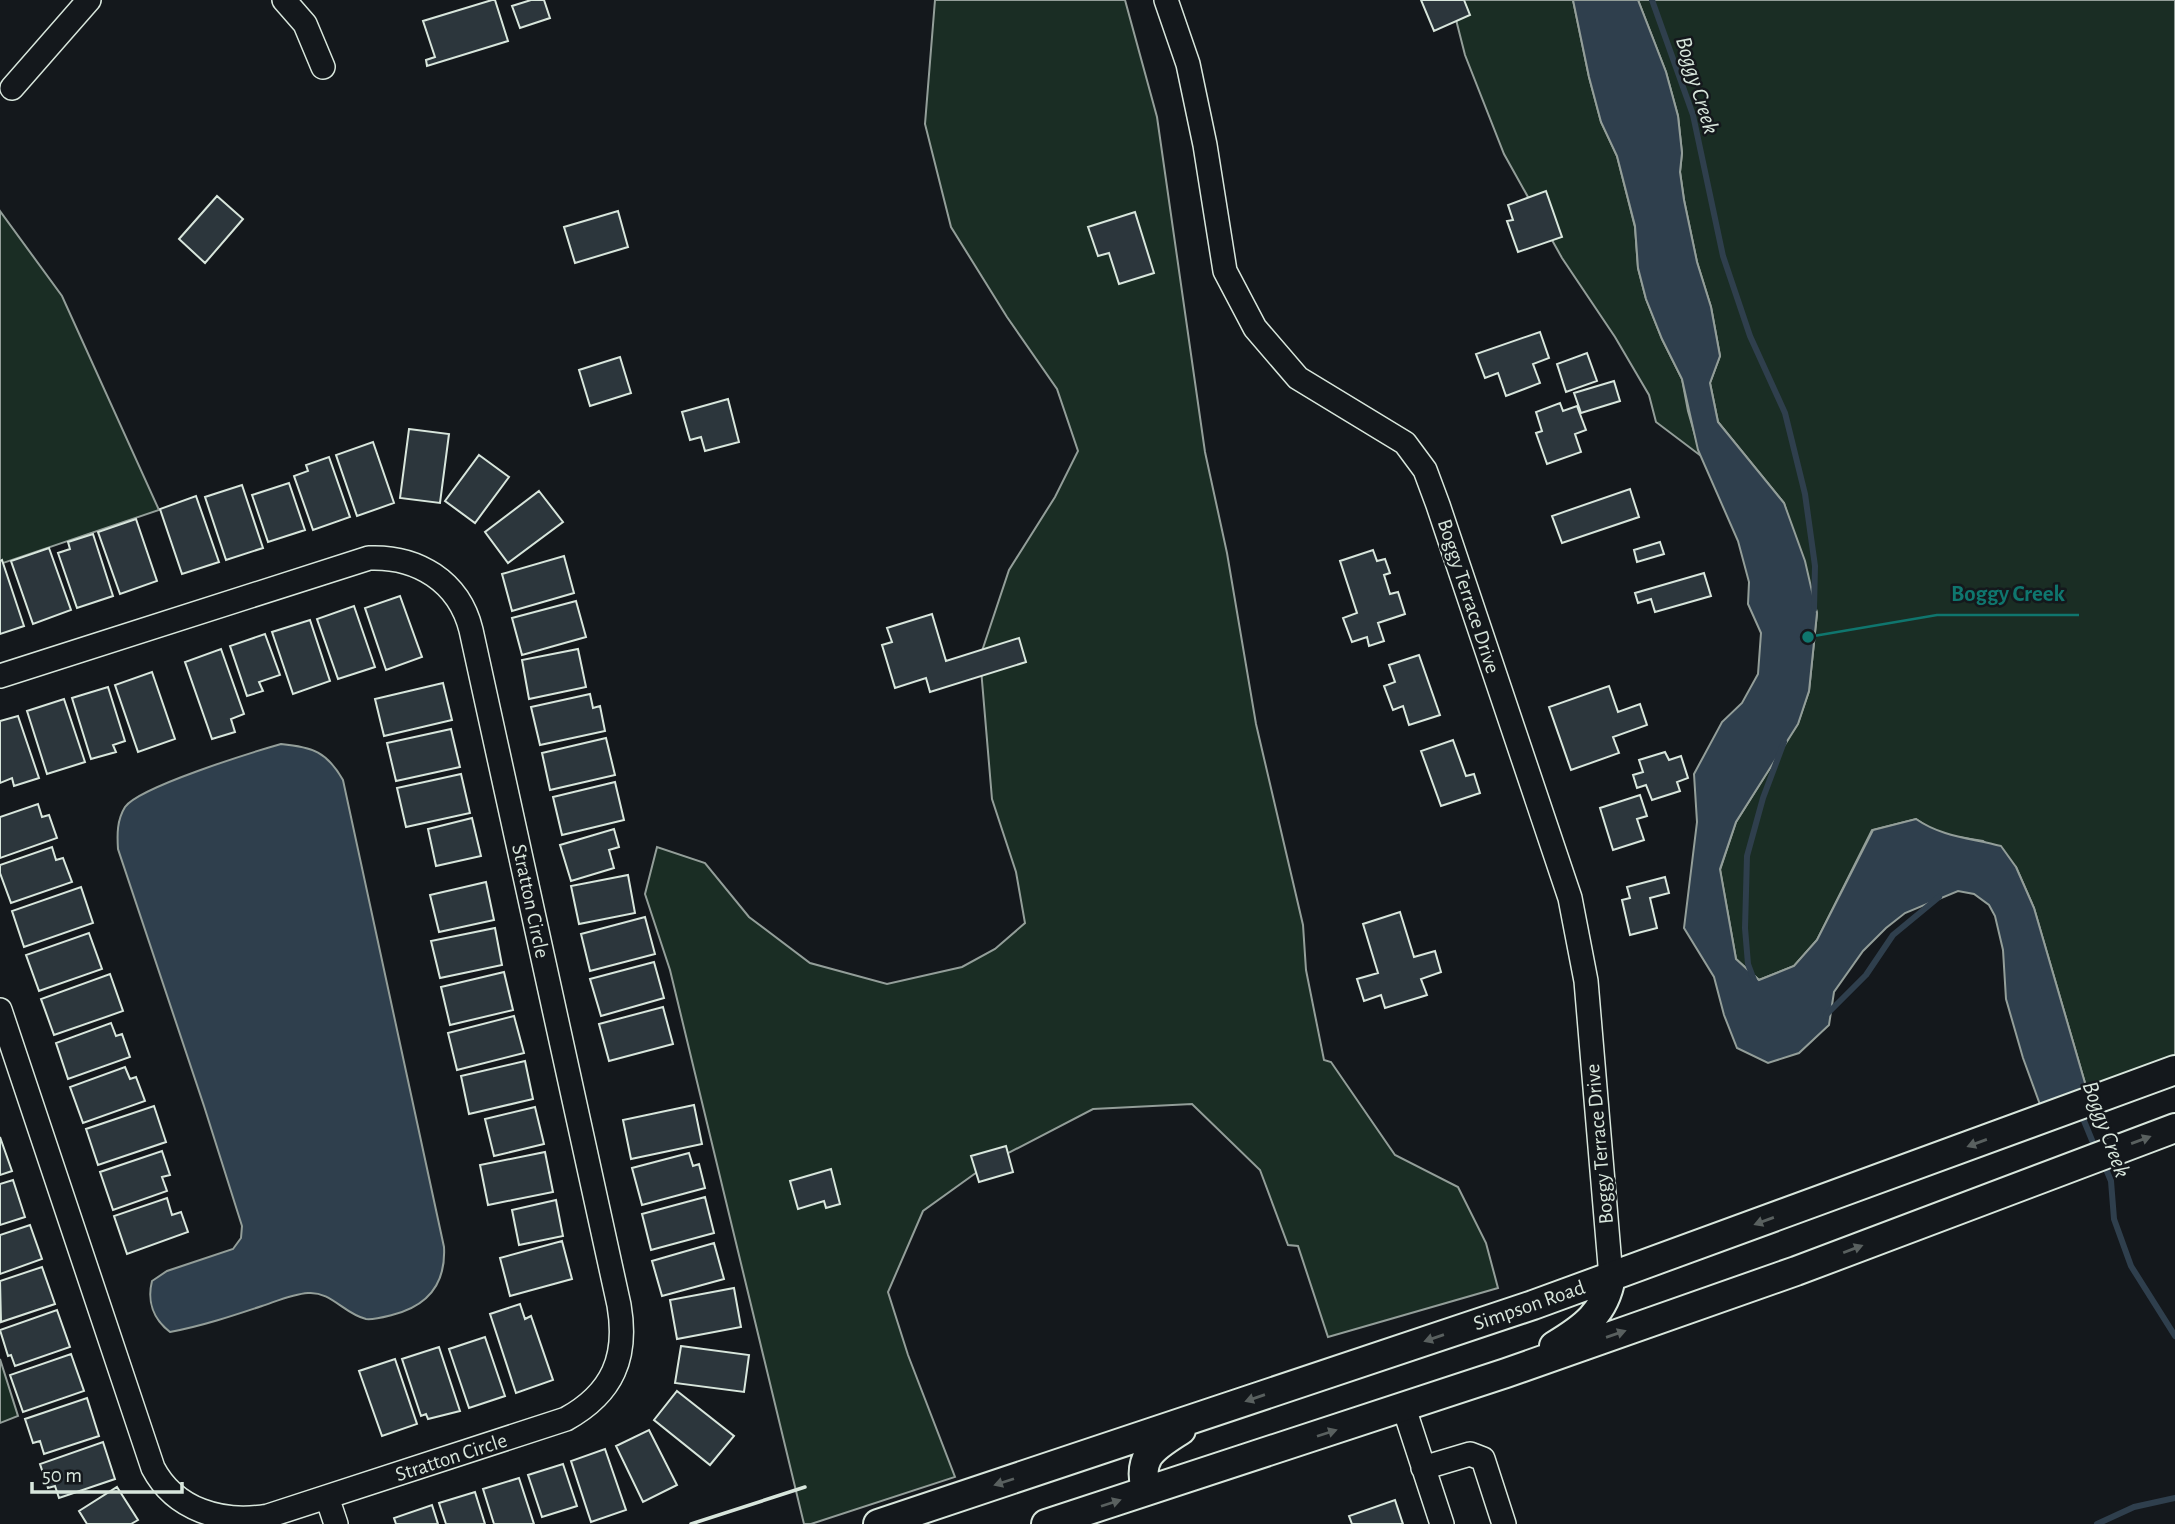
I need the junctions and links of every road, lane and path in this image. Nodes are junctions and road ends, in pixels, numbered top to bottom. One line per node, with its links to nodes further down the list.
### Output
1 (89, 0): 5 (street)
2 (284, 0): 4 (street)
3 (1166, 0): 10 (street, Boggy Terrace Drive)
4 (323, 67)
5 (12, 88)
6 (0, 676): 16 (street, Stratton Circle)
7 (0, 1010): 16 (street, Stratton Circle)
8 (2173, 1071): 10 (main road, Simpson Road, one-way to 10)
9 (2175, 1128): 11 (main road, one-way to 9)
10 (1611, 1277): 11 (main road); 13 (main road, Simpson Road, one-way to 13)
11 (1506, 1373): 12 (main road)
12 (1404, 1408): 14 (street); 15 (main road, one-way to 12)
13 (1203, 1415): 15 (main road); 18 (main road, Simpson Road, one-way to 18)
14 (1423, 1468): 20 (street); 21 (street)
15 (1146, 1491): 19 (main road, one-way to 15)
16 (327, 1497): 17 (street)
17 (336, 1524)
18 (878, 1524)
19 (1046, 1524)
20 (1442, 1524)
21 (1504, 1524)

